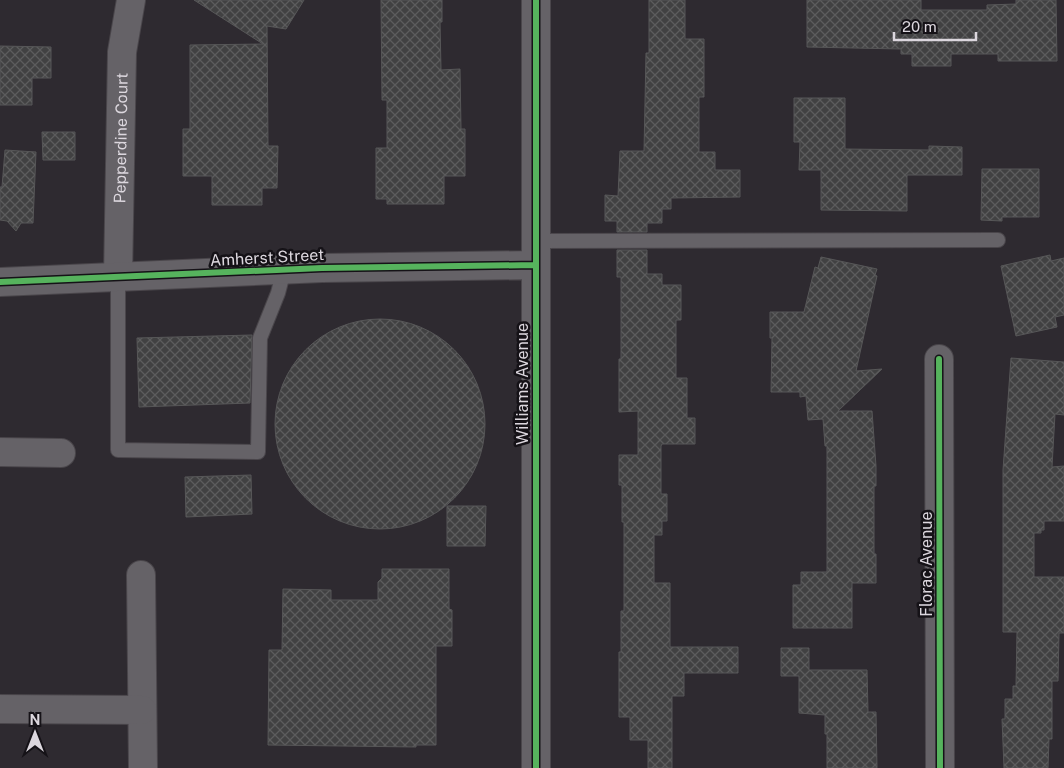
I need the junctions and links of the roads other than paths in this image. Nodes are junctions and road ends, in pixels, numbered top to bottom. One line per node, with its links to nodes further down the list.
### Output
1 (131, 0): 6 (street, Pepperdine Court)
2 (536, 0): 4 (street, Williams Avenue)
3 (998, 240): 4 (lane)
4 (536, 253): 5 (street, Amherst Street); 15 (street, Williams Avenue)
5 (284, 270): 6 (street, Amherst Street); 6 (lane)
6 (118, 277): 7 (street, Amherst Street)
7 (0, 282)
8 (939, 359): 16 (street, Florac Avenue)
9 (0, 452): 10 (street)
10 (60, 453)
11 (141, 575): 13 (street)
12 (0, 709): 13 (street)
13 (142, 710): 14 (street)
14 (143, 768)
15 (536, 768)
16 (940, 768)

